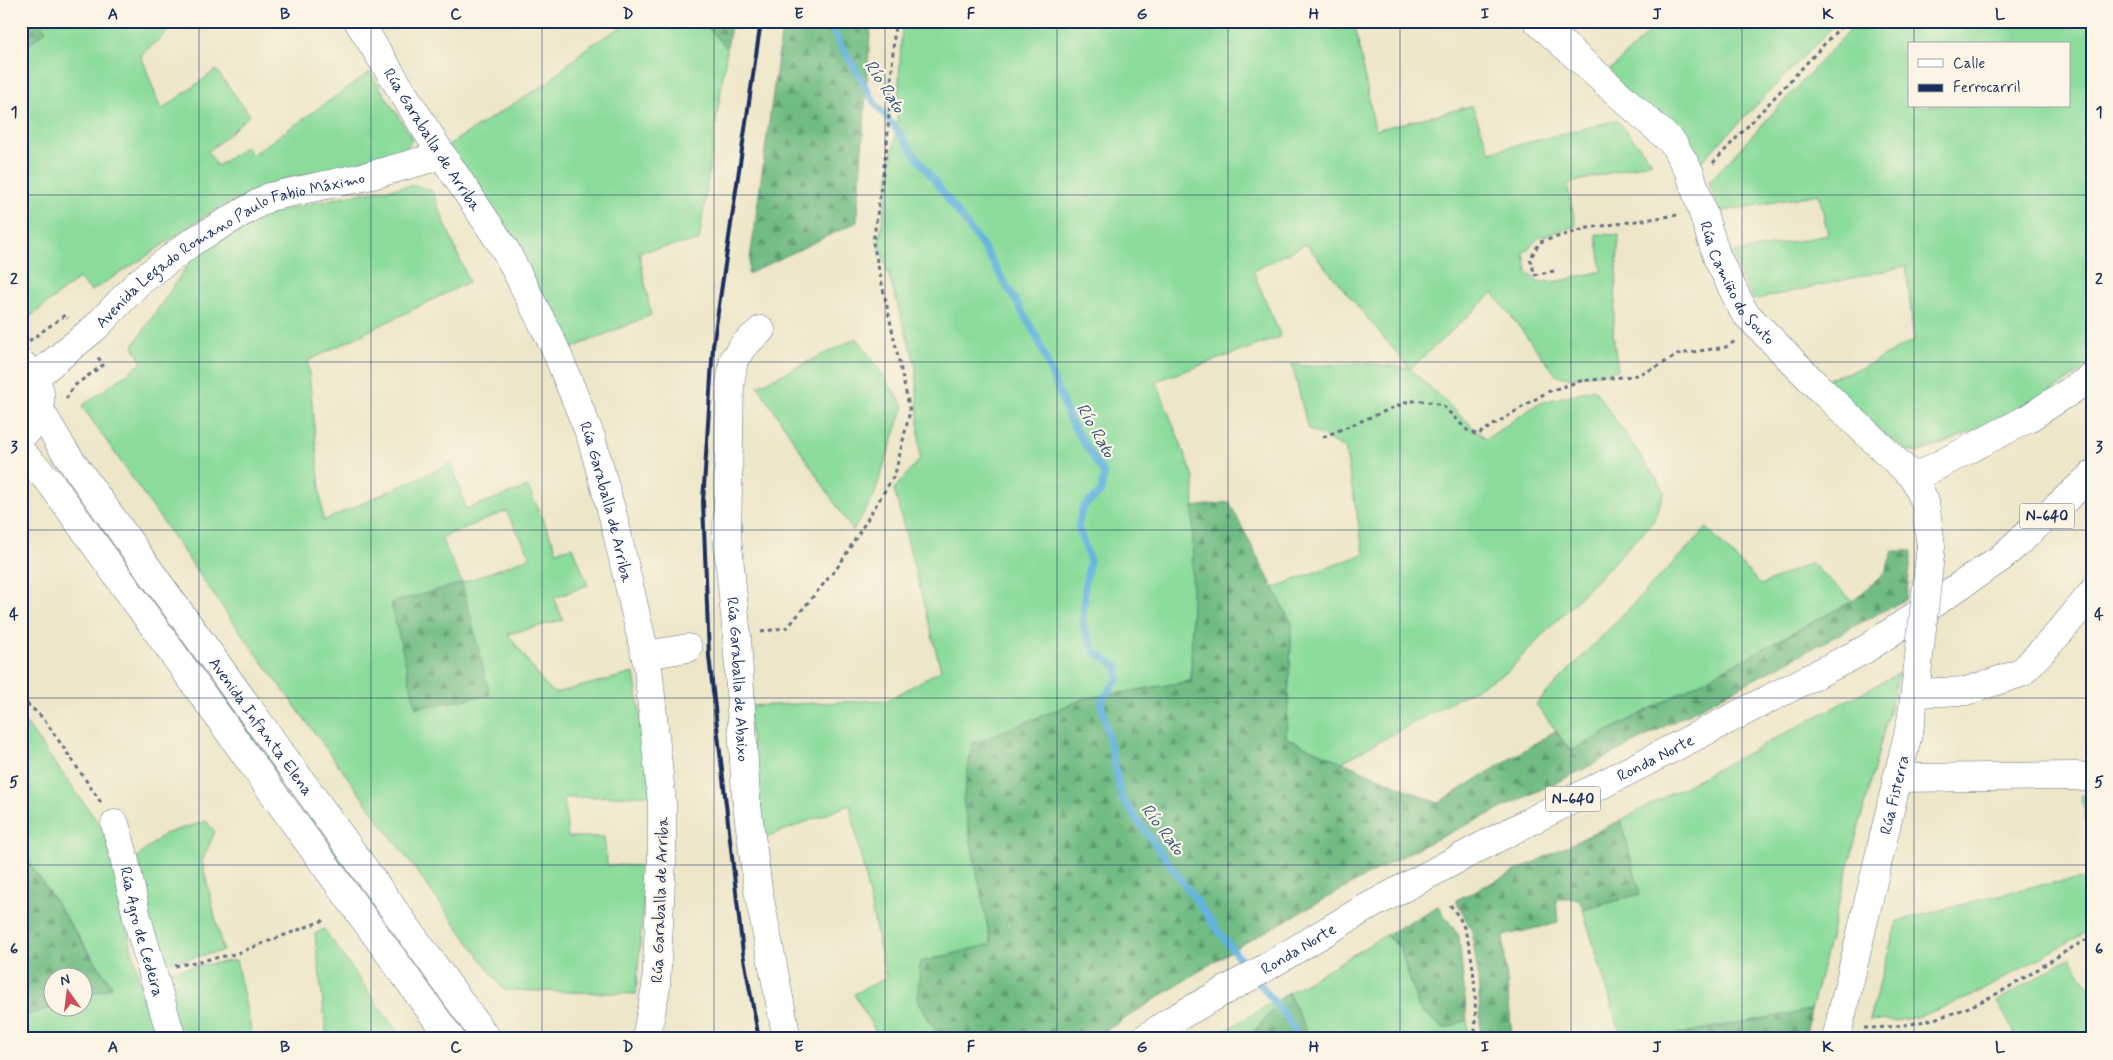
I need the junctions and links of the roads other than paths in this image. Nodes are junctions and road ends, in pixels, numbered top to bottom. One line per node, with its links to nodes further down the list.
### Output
1 (358, 21): 3 (main road, Rúa Garaballa de Arriba)
2 (1537, 21): 11 (main road, Rúa Camiño do Souto)
3 (440, 152): 5 (main road, Avenida Legado Romano Paulo Fabio Máximo); 15 (main road, Rúa Garaballa de Arriba)
4 (762, 330): 25 (main road, Rúa Garaballa de Abaixo)
5 (28, 370): 7 (main road)
6 (2092, 377): 11 (main road)
7 (40, 410): 8 (main road); 23 (main road, Avenida Infanta Elena)
8 (21, 436)
9 (21, 452): 22 (main road, Avenida Infanta Elena)
10 (2092, 475): 26 (main road, Ronda Norte / N-640)
11 (1914, 478): 12 (main road, Rúa Camiño do Souto)
12 (1930, 546): 16 (main road, Rúa Fisterra, bridge)
13 (2092, 594): 16 (main road)
14 (688, 648): 15 (main road)
15 (646, 655): 24 (main road, Rúa Garaballa de Arriba)
16 (1916, 684): 17 (main road, Rúa Fisterra)
17 (1897, 778): 18 (main road); 20 (main road, Rúa Fisterra)
18 (2092, 778)
19 (115, 824): 21 (main road, Rúa Agro de Cedeira)
20 (1837, 1032)
21 (172, 1039)
22 (452, 1039)
23 (486, 1039)
24 (646, 1039)
25 (787, 1039)
26 (1144, 1039)

